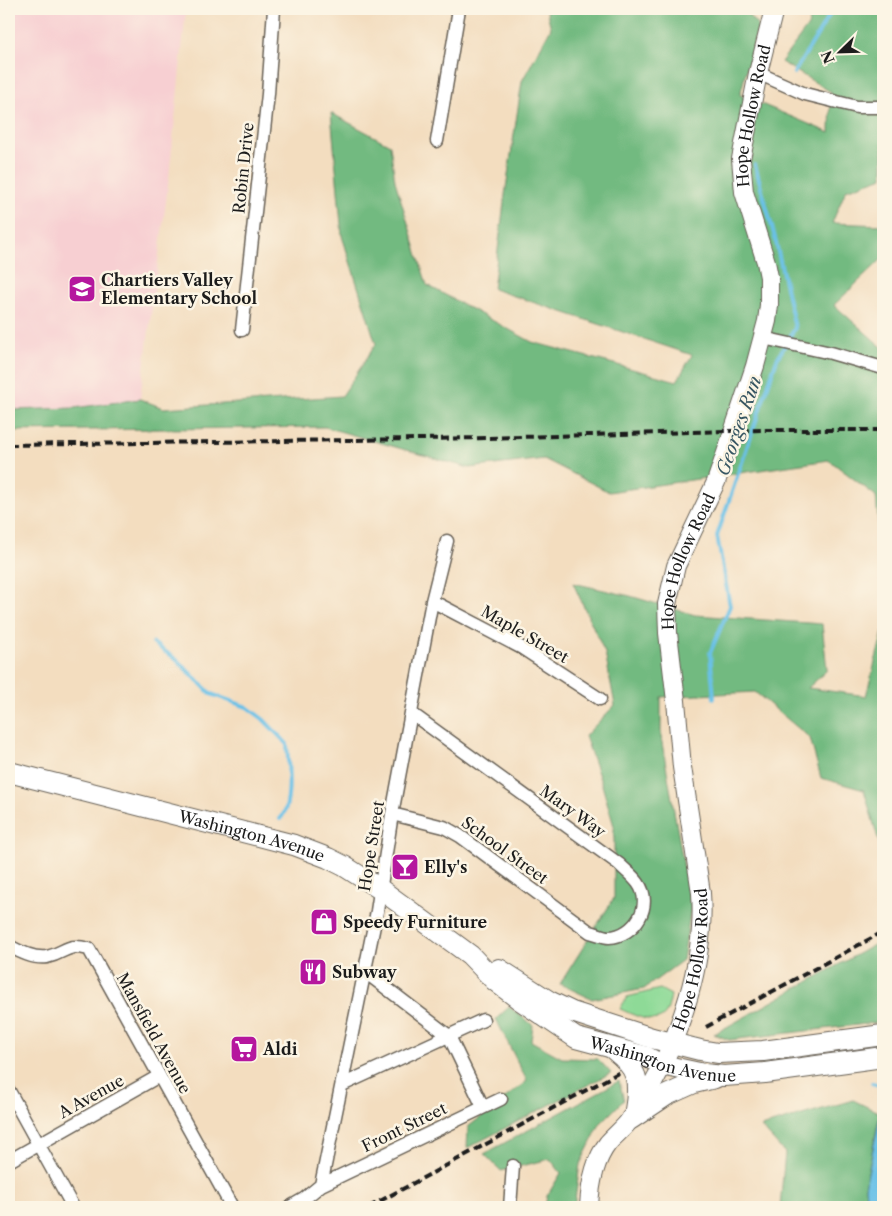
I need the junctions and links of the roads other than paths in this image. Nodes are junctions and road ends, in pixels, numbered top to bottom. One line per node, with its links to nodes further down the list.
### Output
1 (274, 9): 7 (street, Robin Drive)
2 (459, 9): 6 (street)
3 (774, 9): 4 (main road, Hope Hollow Road)
4 (758, 73): 5 (street); 8 (main road, Hope Hollow Road)
5 (883, 107)
6 (437, 141)
7 (242, 330)
8 (769, 340): 9 (street); 24 (main road, Hope Hollow Road)
9 (883, 368)
10 (447, 541): 11 (street, Hope Street)
11 (432, 600): 12 (street, Maple Street); 13 (street, Hope Street)
12 (600, 699)
13 (411, 713): 15 (street, Hope Street); 17 (street, Mary Way)
14 (9, 772): 16 (main road, Washington Avenue)
15 (392, 814): 16 (street, Hope Street); 17 (street, School Street)
16 (380, 889): 19 (main road, Washington Avenue); 20 (street, Hope Street)
17 (590, 932)
18 (9, 946): 28 (street, Mansfield Avenue)
19 (470, 955): 24 (main road, Washington Avenue); 25 (main road, Washington Avenue)
20 (364, 971): 23 (street); 30 (street, Hope Street)
21 (483, 1020): 23 (street)
22 (883, 1035): 24 (main road, Washington Avenue)
23 (449, 1036): 30 (street); 33 (street)
24 (672, 1043): 27 (main road, Hope Hollow Road)
25 (610, 1047): 27 (main road, Washington Avenue); 34 (main road)
26 (883, 1057): 29 (main road, Washington Avenue)
27 (662, 1064): 29 (main road, Washington Avenue); 34 (main road, Hope Hollow Road)
28 (159, 1076): 35 (street, A Avenue); 40 (street, Mansfield Avenue)
29 (724, 1076): 34 (main road)
30 (342, 1085): 38 (street, Hope Street)
31 (9, 1091): 35 (street)
32 (501, 1099): 33 (street, Front Street)
33 (483, 1107): 38 (street, Front Street)
34 (633, 1115): 43 (main road, Hope Hollow Road)
35 (38, 1144): 36 (street, A Avenue); 39 (street)
36 (9, 1161)
37 (513, 1166): 42 (street)
38 (321, 1185): 41 (street)
39 (73, 1207)
40 (232, 1207)
41 (290, 1207)
42 (510, 1207)
43 (589, 1207)

